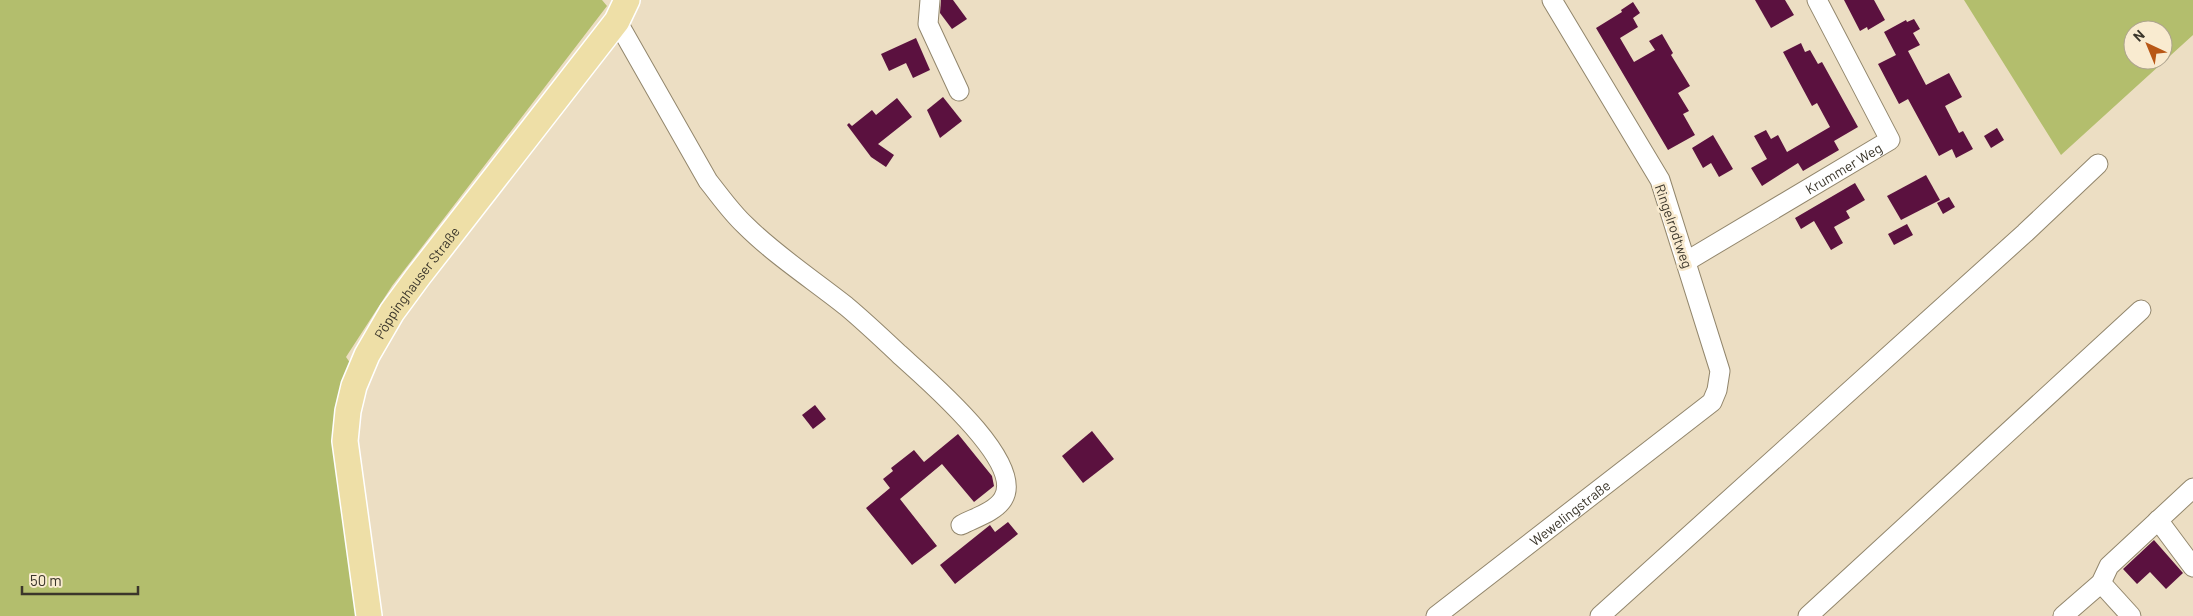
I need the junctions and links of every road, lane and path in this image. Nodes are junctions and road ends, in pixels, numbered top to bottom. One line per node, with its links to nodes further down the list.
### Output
1 (930, 0): 5 (street)
2 (1552, 0): 7 (street, Ringelrodtweg)
3 (1817, 0): 7 (street, Krummer Weg)
4 (622, 10): 12 (street); 17 (main road, Pöppinghauser Straße)
5 (960, 91)
6 (2098, 164): 16 (street)
7 (1687, 261): 9 (street, Ringelrodtweg)
8 (2141, 310): 19 (street)
9 (1702, 410): 18 (street, Wewelingstraße)
10 (2193, 488): 11 (street)
11 (2158, 520): 13 (street); 14 (street)
12 (961, 525)
13 (2193, 567)
14 (2101, 583): 15 (street); 20 (street)
15 (2121, 612)
16 (1605, 614)
17 (369, 616)
18 (1436, 616)
19 (1808, 616)
20 (2063, 616)

